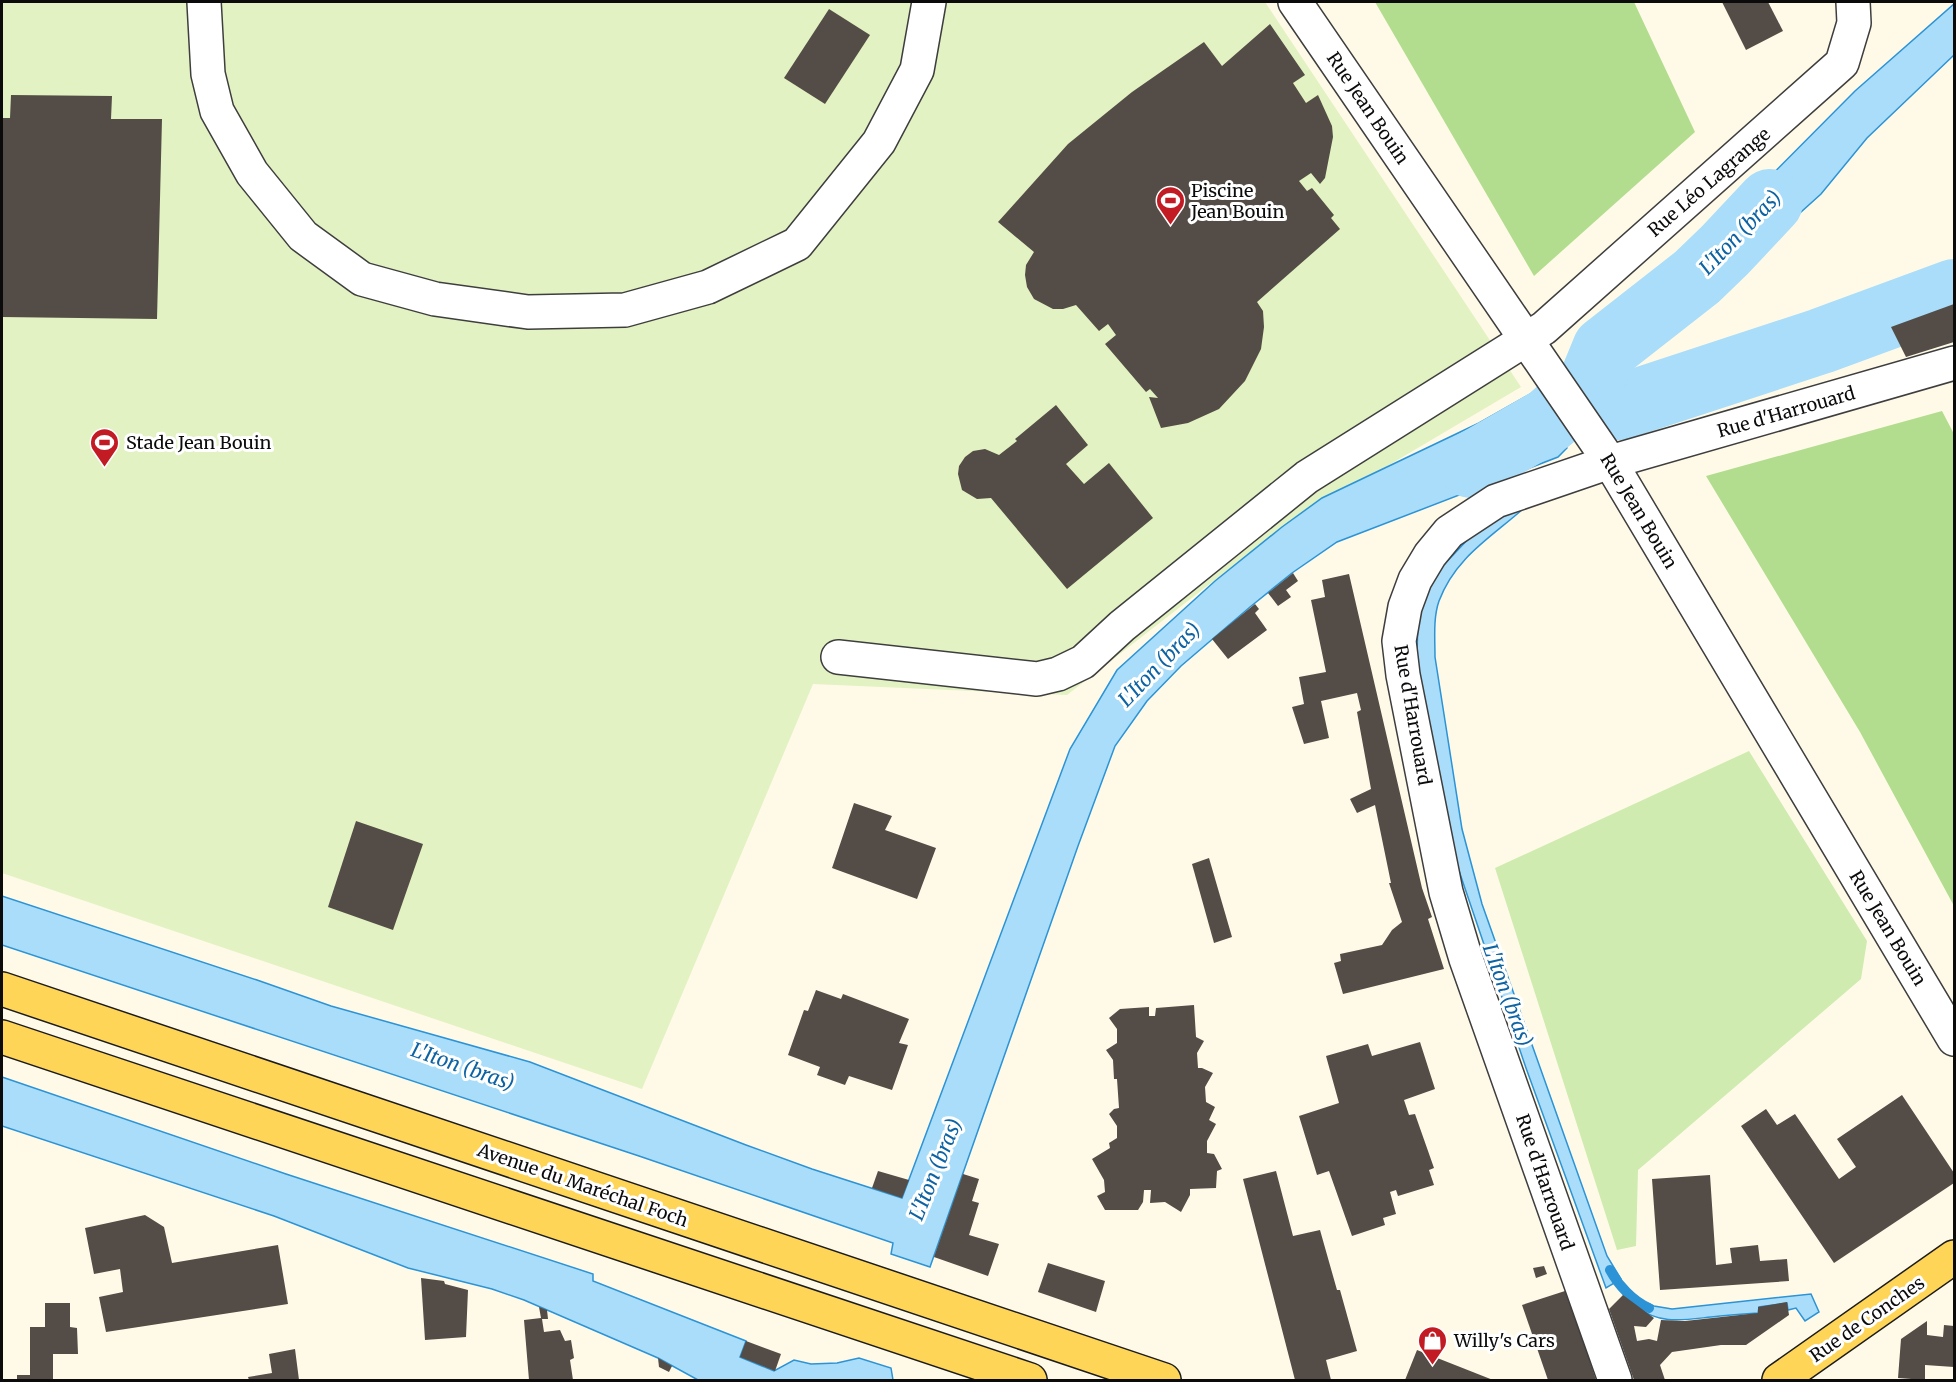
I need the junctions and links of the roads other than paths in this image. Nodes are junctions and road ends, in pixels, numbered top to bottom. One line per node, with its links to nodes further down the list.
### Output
1 (204, 2): 2 (street)
2 (929, 2)
3 (1294, 2): 5 (street, Rue Jean Bouin)
4 (1853, 2): 5 (street, Rue Léo Lagrange)
5 (1526, 339): 7 (street, Rue Jean Bouin); 8 (street, Rue Léo Lagrange)
6 (1954, 363): 7 (street, Rue d'Harrouard)
7 (1603, 452): 11 (street, Rue Jean Bouin); 15 (street, Rue d'Harrouard)
8 (838, 657)
9 (2, 989): 14 (main road, Avenue du Maréchal Foch)
10 (2, 1037): 13 (main road)
11 (1954, 1039)
12 (1954, 1257): 16 (main road, Rue de Conches)
13 (1030, 1380)
14 (1164, 1380)
15 (1615, 1380)
16 (1779, 1380)

